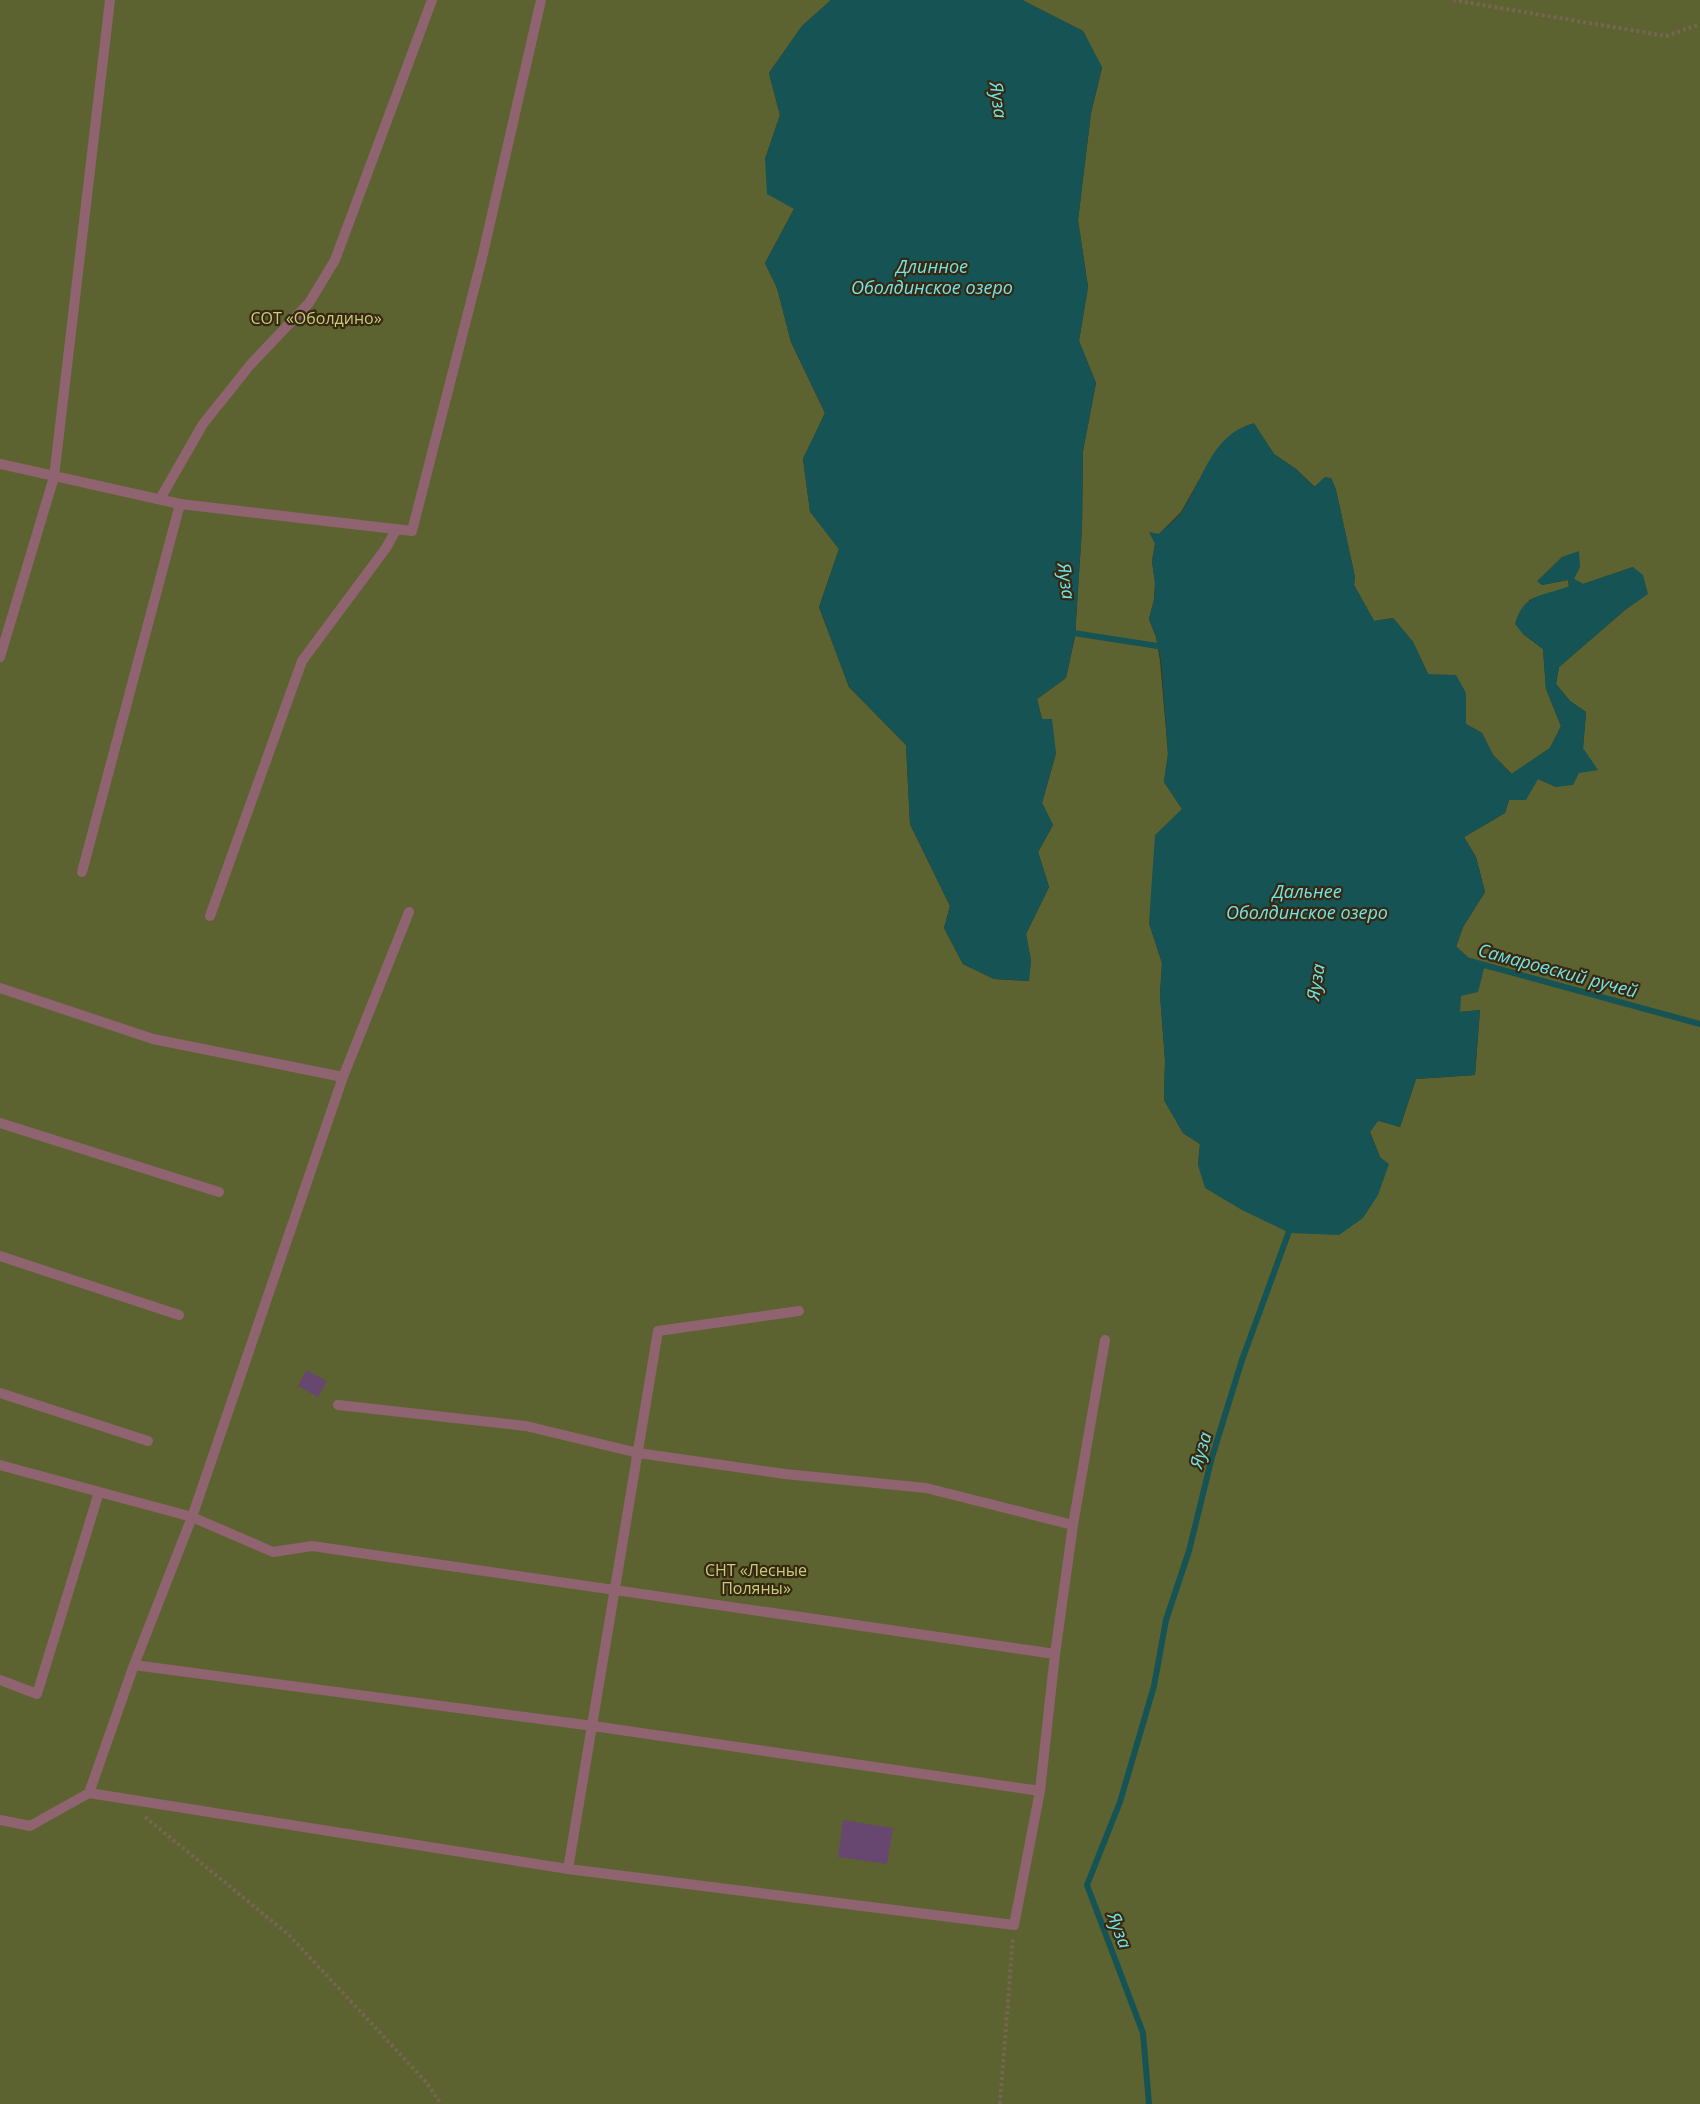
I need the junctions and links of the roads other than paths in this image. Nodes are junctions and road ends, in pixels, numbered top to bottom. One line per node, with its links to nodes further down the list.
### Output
1 (110, 0): 5 (lane)
2 (432, 0): 6 (lane)
3 (541, 0): 8 (lane)
4 (0, 464): 5 (lane)
5 (54, 477): 6 (lane); 9 (lane)
6 (160, 499): 7 (lane)
7 (180, 504): 8 (lane); 10 (lane)
8 (396, 530): 12 (lane)
9 (0, 657)
10 (82, 872)
11 (409, 912): 14 (lane)
12 (210, 916)
13 (0, 988): 14 (lane)
14 (342, 1077): 27 (lane)
15 (0, 1123): 16 (lane)
16 (219, 1192)
17 (0, 1256): 19 (lane)
18 (799, 1311): 24 (lane)
19 (179, 1315)
20 (1105, 1340): 28 (lane)
21 (0, 1393): 23 (lane)
22 (338, 1405): 24 (lane)
23 (148, 1441)
24 (638, 1453): 28 (lane); 29 (lane)
25 (0, 1465): 26 (lane)
26 (99, 1492): 27 (lane); 32 (lane)
27 (192, 1517): 29 (lane); 31 (lane)
28 (1073, 1525): 30 (lane)
29 (614, 1589): 30 (lane); 33 (lane)
30 (1055, 1653): 34 (lane)
31 (134, 1665): 33 (lane); 35 (lane)
32 (0, 1680)
33 (592, 1726): 34 (lane); 37 (lane)
34 (1040, 1791): 37 (lane)
35 (89, 1793): 36 (lane); 37 (lane)
36 (0, 1820)
37 (568, 1869)

